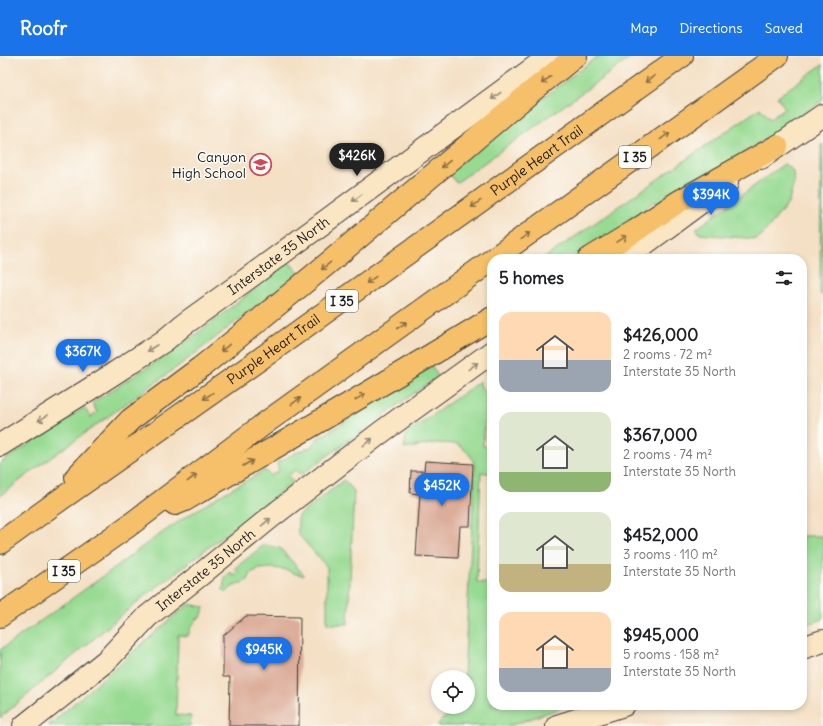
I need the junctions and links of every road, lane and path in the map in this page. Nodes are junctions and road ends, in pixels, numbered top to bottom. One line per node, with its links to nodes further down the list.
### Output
1 (550, 56): 13 (main road, Interstate 35 North, one-way to 13)
2 (576, 56): 14 (highway, one-way to 14)
3 (682, 56): 14 (highway, Purple Heart Trail / I 35, one-way to 14)
4 (777, 56): 7 (highway, I 35, one-way to 4)
5 (823, 115): 6 (main road)
6 (777, 146): 8 (highway, one-way to 6); 9 (main road)
7 (500, 254)
8 (597, 254)
9 (631, 254)
10 (487, 263): 15 (highway, I 35, one-way to 10)
11 (487, 321): 15 (highway, one-way to 11)
12 (487, 356): 21 (main road, Interstate 35 North, one-way to 12)
13 (0, 445)
14 (47, 509): 16 (highway, Purple Heart Trail / I 35)
15 (127, 527): 17 (highway, I 35)
16 (0, 543)
17 (0, 616)
18 (823, 641): 19 (main road)
19 (807, 646)
20 (608, 710): 22 (main road)
21 (24, 726)
22 (557, 726)

